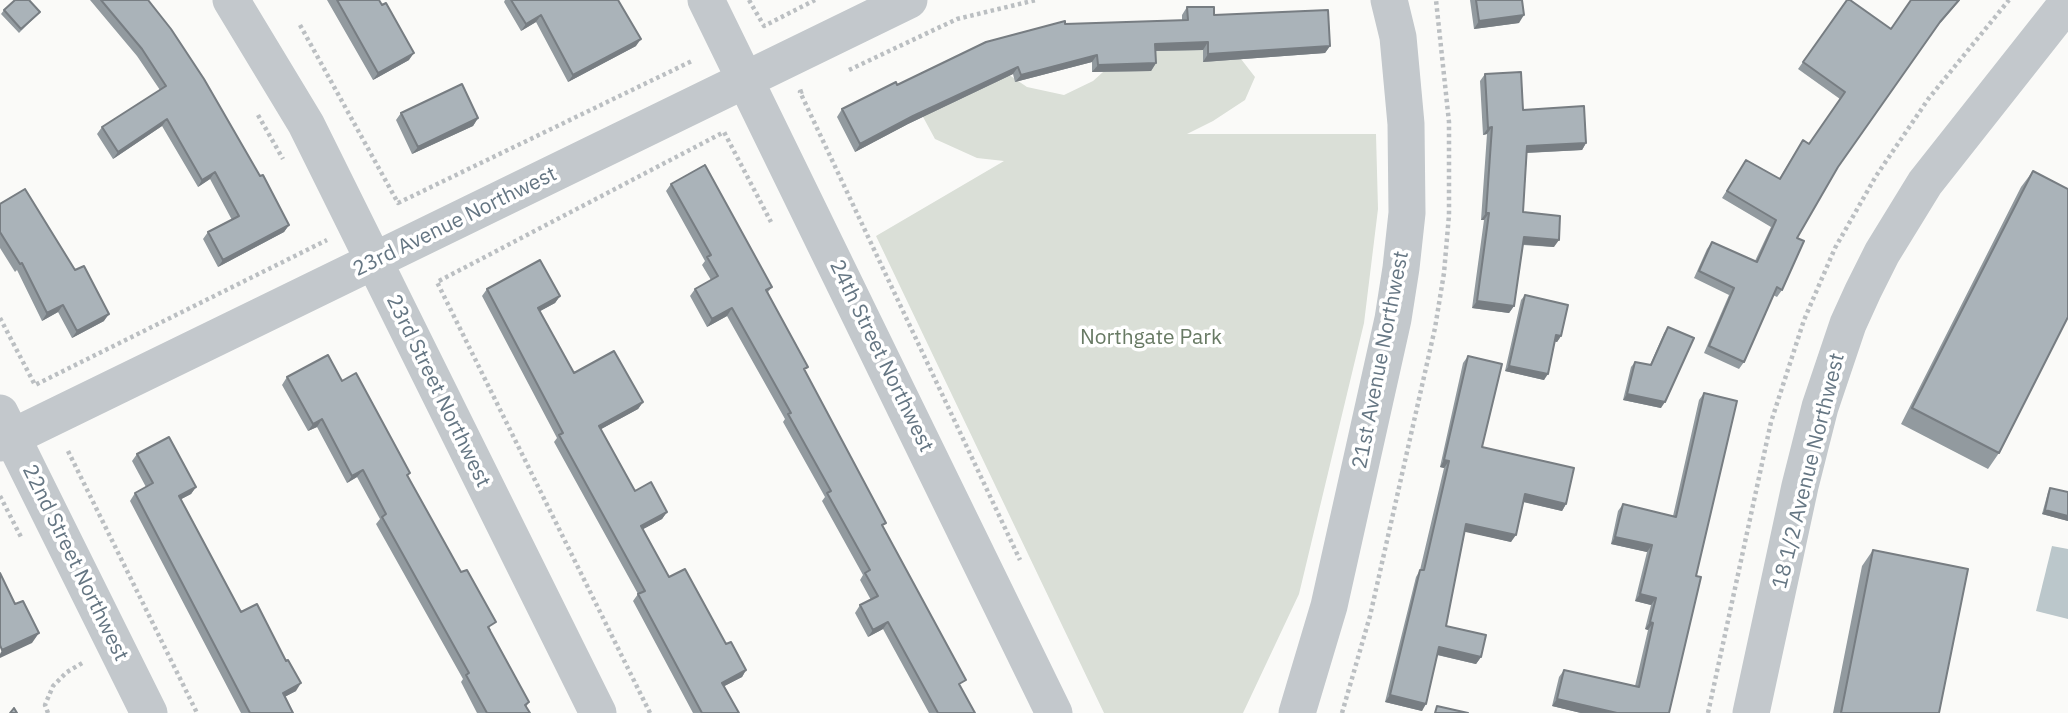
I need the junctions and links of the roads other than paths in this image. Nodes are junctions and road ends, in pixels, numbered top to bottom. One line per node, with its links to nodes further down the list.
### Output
1 (231, 0): 7 (street, 23rd Street Northwest)
2 (706, 0): 6 (street, 24th Street Northwest)
3 (909, 0): 6 (street, 23rd Avenue Northwest)
4 (1389, 0): 12 (street, 21st Avenue Northwest)
5 (2068, 2): 13 (street, 18 1/2 Avenue Northwest)
6 (746, 78): 7 (street, 23rd Avenue Northwest); 11 (street, 24th Street Northwest)
7 (375, 262): 8 (street, 23rd Avenue Northwest); 10 (street, 23rd Street Northwest)
8 (4, 431): 9 (street, 22nd Street Northwest)
9 (149, 713)
10 (598, 713)
11 (1054, 713)
12 (1297, 713)
13 (1751, 713)

